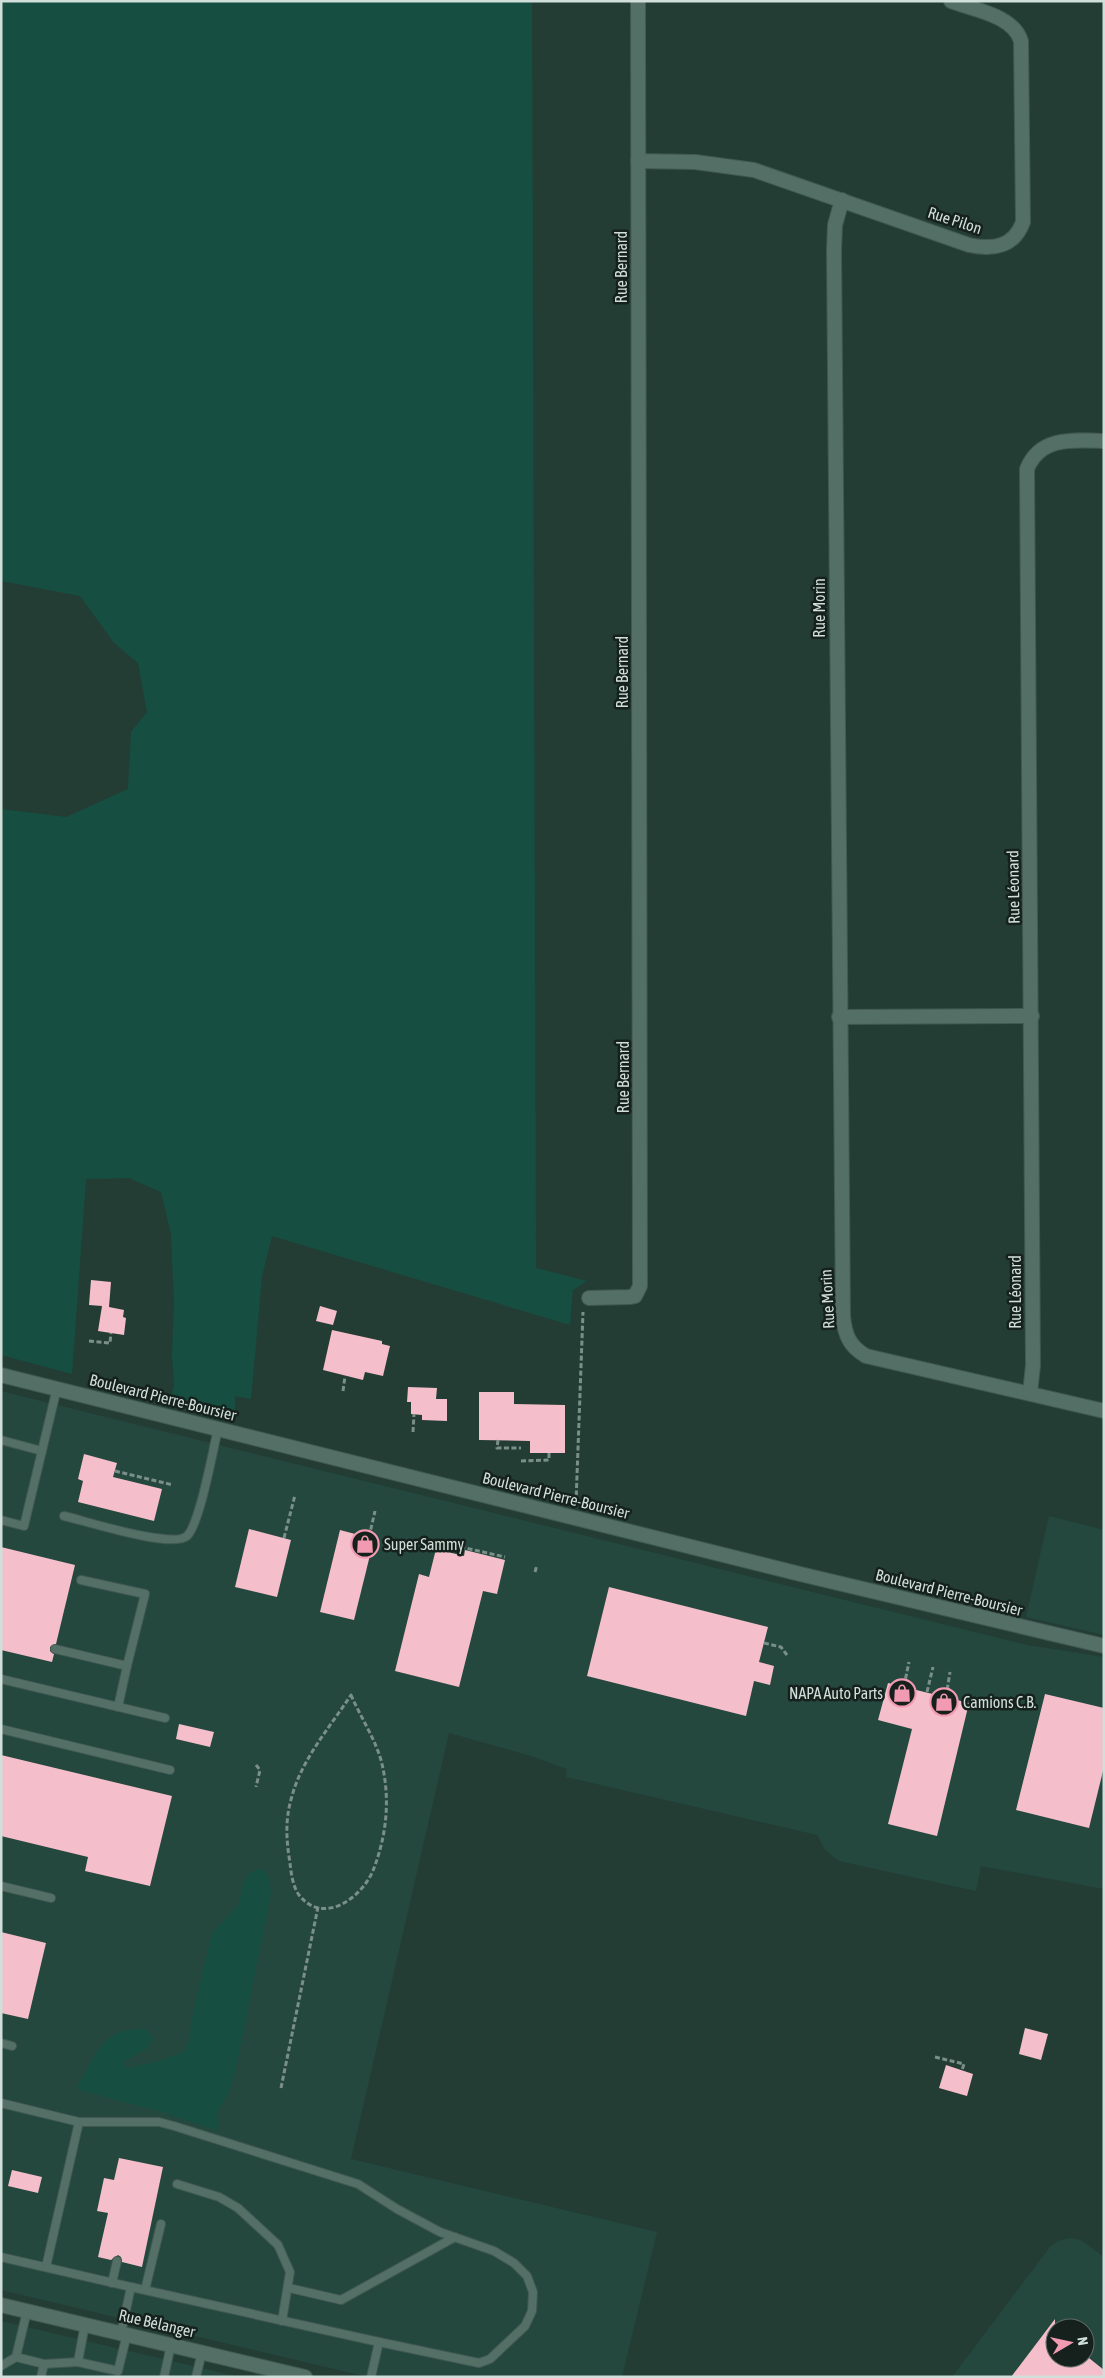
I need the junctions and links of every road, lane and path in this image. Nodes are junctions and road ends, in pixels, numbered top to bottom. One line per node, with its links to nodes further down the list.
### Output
1 (638, 1): 3 (street, Rue Bernard)
2 (951, 1): 4 (street, Rue Pilon)
3 (638, 161): 4 (street, Rue Pilon); 8 (street, Rue Bernard)
4 (842, 200): 7 (street, Rue Morin)
5 (1104, 440): 6 (street, Rue Léonard)
6 (1032, 1016): 7 (street); 15 (street, Rue Léonard)
7 (839, 1017): 15 (street, Rue Morin)
8 (589, 1298): 31 (path)
9 (111, 1333): 10 (path)
10 (89, 1341)
11 (1, 1374): 13 (street, Boulevard Pierre-Boursier)
12 (345, 1376): 14 (path)
13 (57, 1388): 18 (street, Boulevard Pierre-Boursier); 23 (lane)
14 (342, 1391)
15 (1030, 1393): 16 (street, Rue Morin)
16 (1104, 1411)
17 (414, 1414): 19 (path)
18 (218, 1429): 30 (lane); 31 (street, Boulevard Pierre-Boursier)
19 (414, 1432)
20 (1, 1440): 23 (lane)
21 (498, 1440): 22 (path)
22 (521, 1448)
23 (42, 1451): 32 (lane)
24 (549, 1453): 25 (path)
25 (521, 1461)
26 (114, 1471): 27 (path)
27 (173, 1485)
28 (295, 1496): 33 (path)
29 (375, 1511): 34 (path)
30 (64, 1516)
31 (573, 1517): 41 (street, Boulevard Pierre-Boursier)
32 (1, 1520)
33 (284, 1538)
34 (369, 1538)
35 (459, 1555): 36 (path)
36 (505, 1557)
37 (537, 1565): 38 (path)
38 (535, 1572)
39 (81, 1580): 45 (lane)
40 (764, 1643): 43 (path)
41 (1104, 1646)
42 (55, 1649): 45 (lane)
43 (787, 1655)
44 (909, 1662): 49 (path)
45 (128, 1666): 52 (lane)
46 (933, 1667): 50 (path)
47 (950, 1672): 51 (path)
48 (1, 1679): 52 (lane)
49 (904, 1686)
50 (927, 1692)
51 (946, 1697)
52 (118, 1707): 53 (lane)
53 (165, 1718)
54 (1, 1729): 56 (lane)
55 (256, 1766): 57 (path)
56 (170, 1770)
57 (256, 1788)
58 (1, 1886): 59 (lane)
59 (52, 1898)
60 (318, 1907): 60 (path); 65 (path)
61 (1, 2043): 62 (lane)
62 (12, 2046)
63 (935, 2057): 64 (path)
64 (962, 2070)
65 (281, 2088)
66 (1, 2103): 67 (lane)
67 (79, 2122): 70 (lane); 73 (lane)
68 (177, 2184): 76 (lane)
69 (161, 2224): 77 (lane)
70 (454, 2237): 76 (lane); 83 (lane)
71 (1, 2257): 73 (lane)
72 (117, 2261): 74 (lane)
73 (46, 2267): 74 (lane)
74 (112, 2282): 75 (lane)
75 (132, 2287): 77 (lane); 82 (lane)
76 (288, 2288): 80 (lane)
77 (145, 2290): 80 (lane)
78 (1, 2305): 79 (street, Rue Bélanger)
79 (27, 2311): 81 (street, Rue Bélanger); 86 (lane)
80 (282, 2321): 83 (lane)
81 (86, 2324): 82 (street, Rue Bélanger); 87 (lane)
82 (124, 2333): 84 (street, Rue Bélanger); 87 (lane)
83 (379, 2342): 94 (lane)
84 (172, 2345): 85 (street, Rue Bélanger); 91 (lane)
85 (202, 2352): 92 (lane); 93 (street, Rue Bélanger)
86 (16, 2356): 88 (lane); 89 (lane)
87 (78, 2362): 88 (lane)
88 (44, 2364): 90 (lane)
89 (1, 2366)
90 (41, 2377)
91 (164, 2377)
92 (196, 2377)
93 (305, 2377)
94 (371, 2377)

